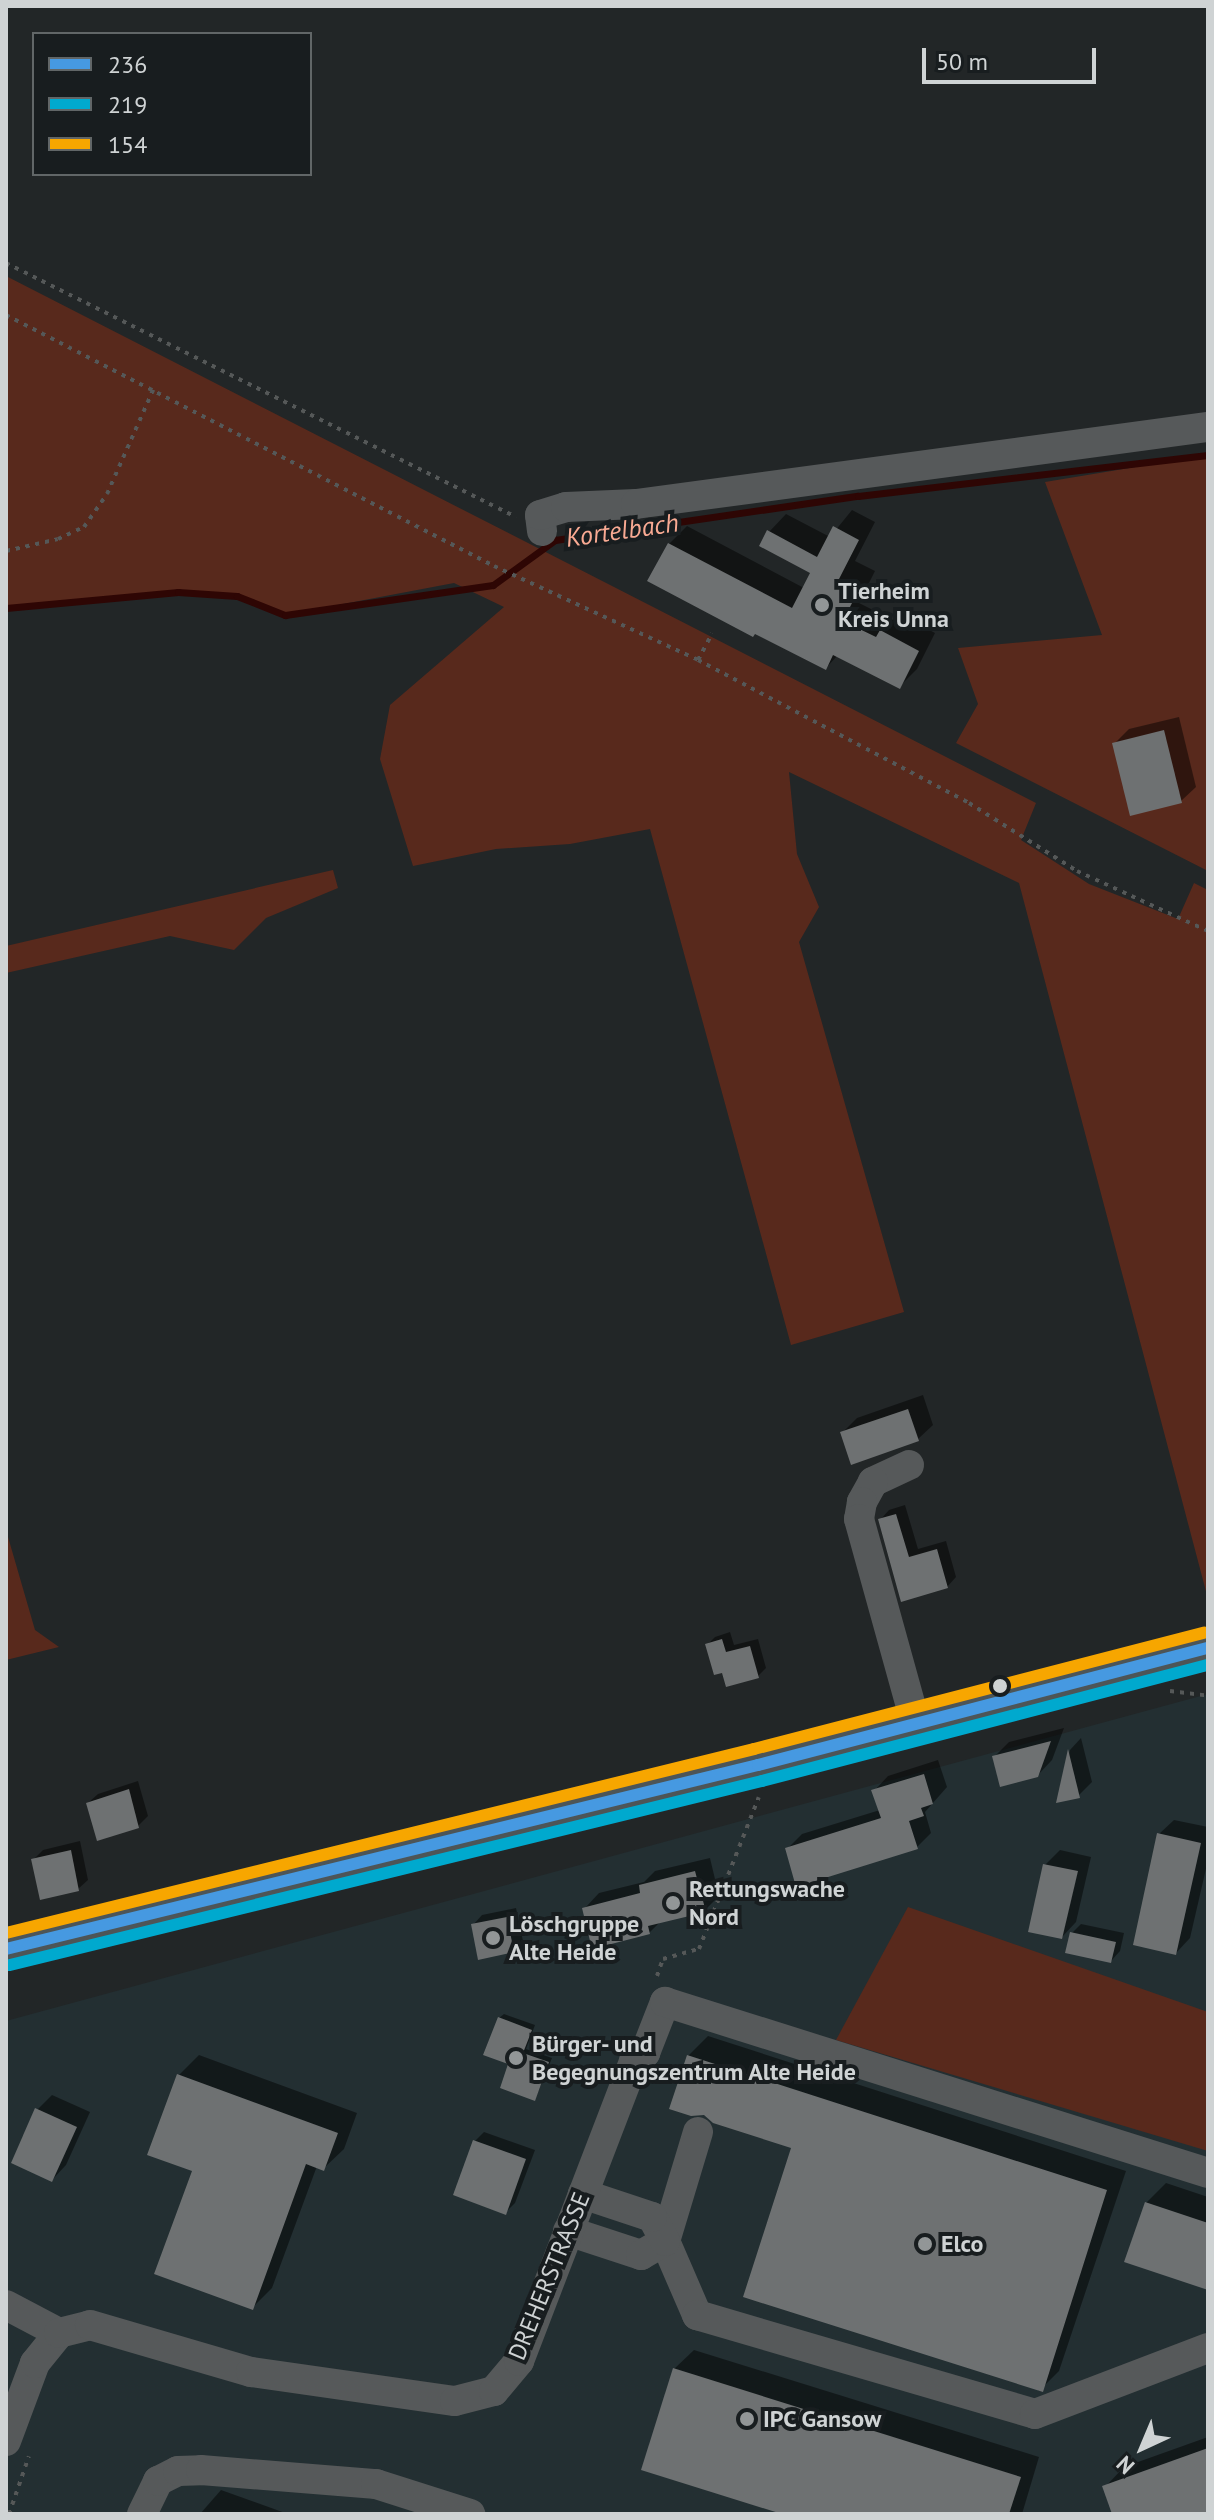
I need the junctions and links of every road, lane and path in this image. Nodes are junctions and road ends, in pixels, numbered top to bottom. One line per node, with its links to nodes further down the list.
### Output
1 (6, 263): 5 (path)
2 (6, 315): 3 (path)
3 (153, 390): 6 (path); 8 (path)
4 (1208, 427): 5 (street)
5 (542, 531)
6 (6, 551)
7 (712, 634): 8 (path)
8 (698, 660): 9 (path)
9 (1208, 931)
10 (909, 1465): 12 (street)
11 (1208, 1648): 12 (main road)
12 (916, 1725): 14 (main road)
13 (763, 1787): 15 (path)
14 (6, 1949)
15 (654, 1985)
16 (698, 2132): 20 (street)
17 (1208, 2173): 18 (street, DREHERSTRASSE)
18 (583, 2194): 19 (street, DREHERSTRASSE); 20 (street)
19 (568, 2231): 20 (street); 22 (street, DREHERSTRASSE)
20 (665, 2241): 23 (street)
21 (6, 2305): 22 (street)
22 (59, 2333): 24 (street)
23 (1208, 2348)
24 (6, 2441)
25 (142, 2514): 26 (street)
26 (470, 2514)

